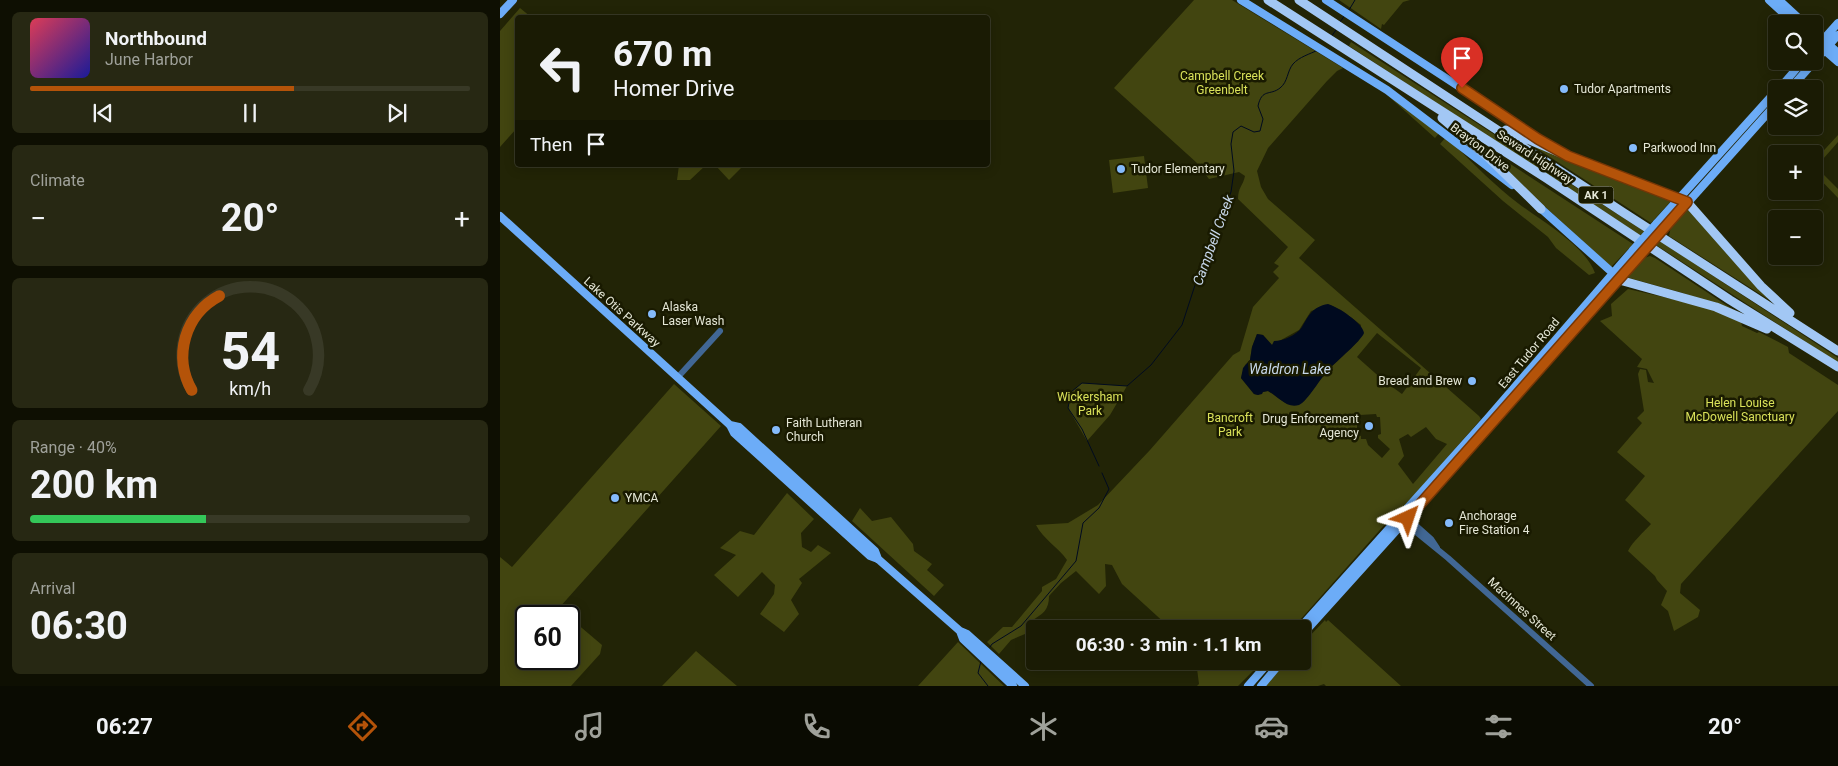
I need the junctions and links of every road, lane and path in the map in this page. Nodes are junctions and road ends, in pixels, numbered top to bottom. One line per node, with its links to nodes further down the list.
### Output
1 (513, 0): 8 (main road)
2 (1241, 0): 27 (main road, Brayton Drive)
3 (1268, 0): 21 (highway, Seward Highway / AK 1)
4 (1299, 0): 23 (highway, Seward Highway / AK 1)
5 (1326, 0): 25 (main road)
6 (1769, 0): 9 (main road)
7 (1779, 0): 10 (main road)
8 (500, 14)
9 (1785, 15)
10 (1795, 15)
11 (1838, 23): 13 (main road)
12 (1838, 35): 14 (main road)
13 (1823, 42)
14 (1823, 44)
15 (1823, 46): 17 (main road)
16 (1823, 47): 18 (main road)
17 (1838, 52)
18 (1838, 62)
19 (1795, 70): 20 (main road, East Tudor Road)
20 (1786, 80)
21 (1417, 97): 27 (highway); 32 (highway, Seward Highway / AK 1)
22 (1768, 101): 26 (main road, East Tudor Road)
23 (1471, 112): 25 (highway); 31 (highway, Seward Highway / AK 1)
24 (1768, 112): 26 (main road, East Tudor Road)
25 (1568, 156): 26 (main road)
26 (1683, 201): 29 (main road, East Tudor Road, bridge); 29 (main road, East Tudor Road, bridge); 31 (highway)
27 (1541, 209): 29 (main road, Brayton Drive)
28 (500, 216): 34 (main road, Lake Otis Parkway)
29 (1616, 275): 32 (highway); 35 (main road, East Tudor Road)
30 (720, 331): 34 (street)
31 (1838, 350)
32 (1814, 353): 33 (highway, Seward Highway / AK 1)
33 (1838, 367)
34 (678, 377): 38 (main road, Lake Otis Parkway)
35 (1403, 518): 36 (main road, East Tudor Road); 37 (main road, East Tudor Road); 45 (street, MacInnes Street)
36 (1307, 620)
37 (1311, 625)
38 (990, 659): 41 (main road, Lake Otis Parkway); 42 (main road, Lake Otis Parkway)
39 (1262, 670): 43 (main road)
40 (1274, 670): 44 (main road)
41 (1014, 686)
42 (1025, 686)
43 (1248, 686)
44 (1261, 686)
45 (1591, 686)

